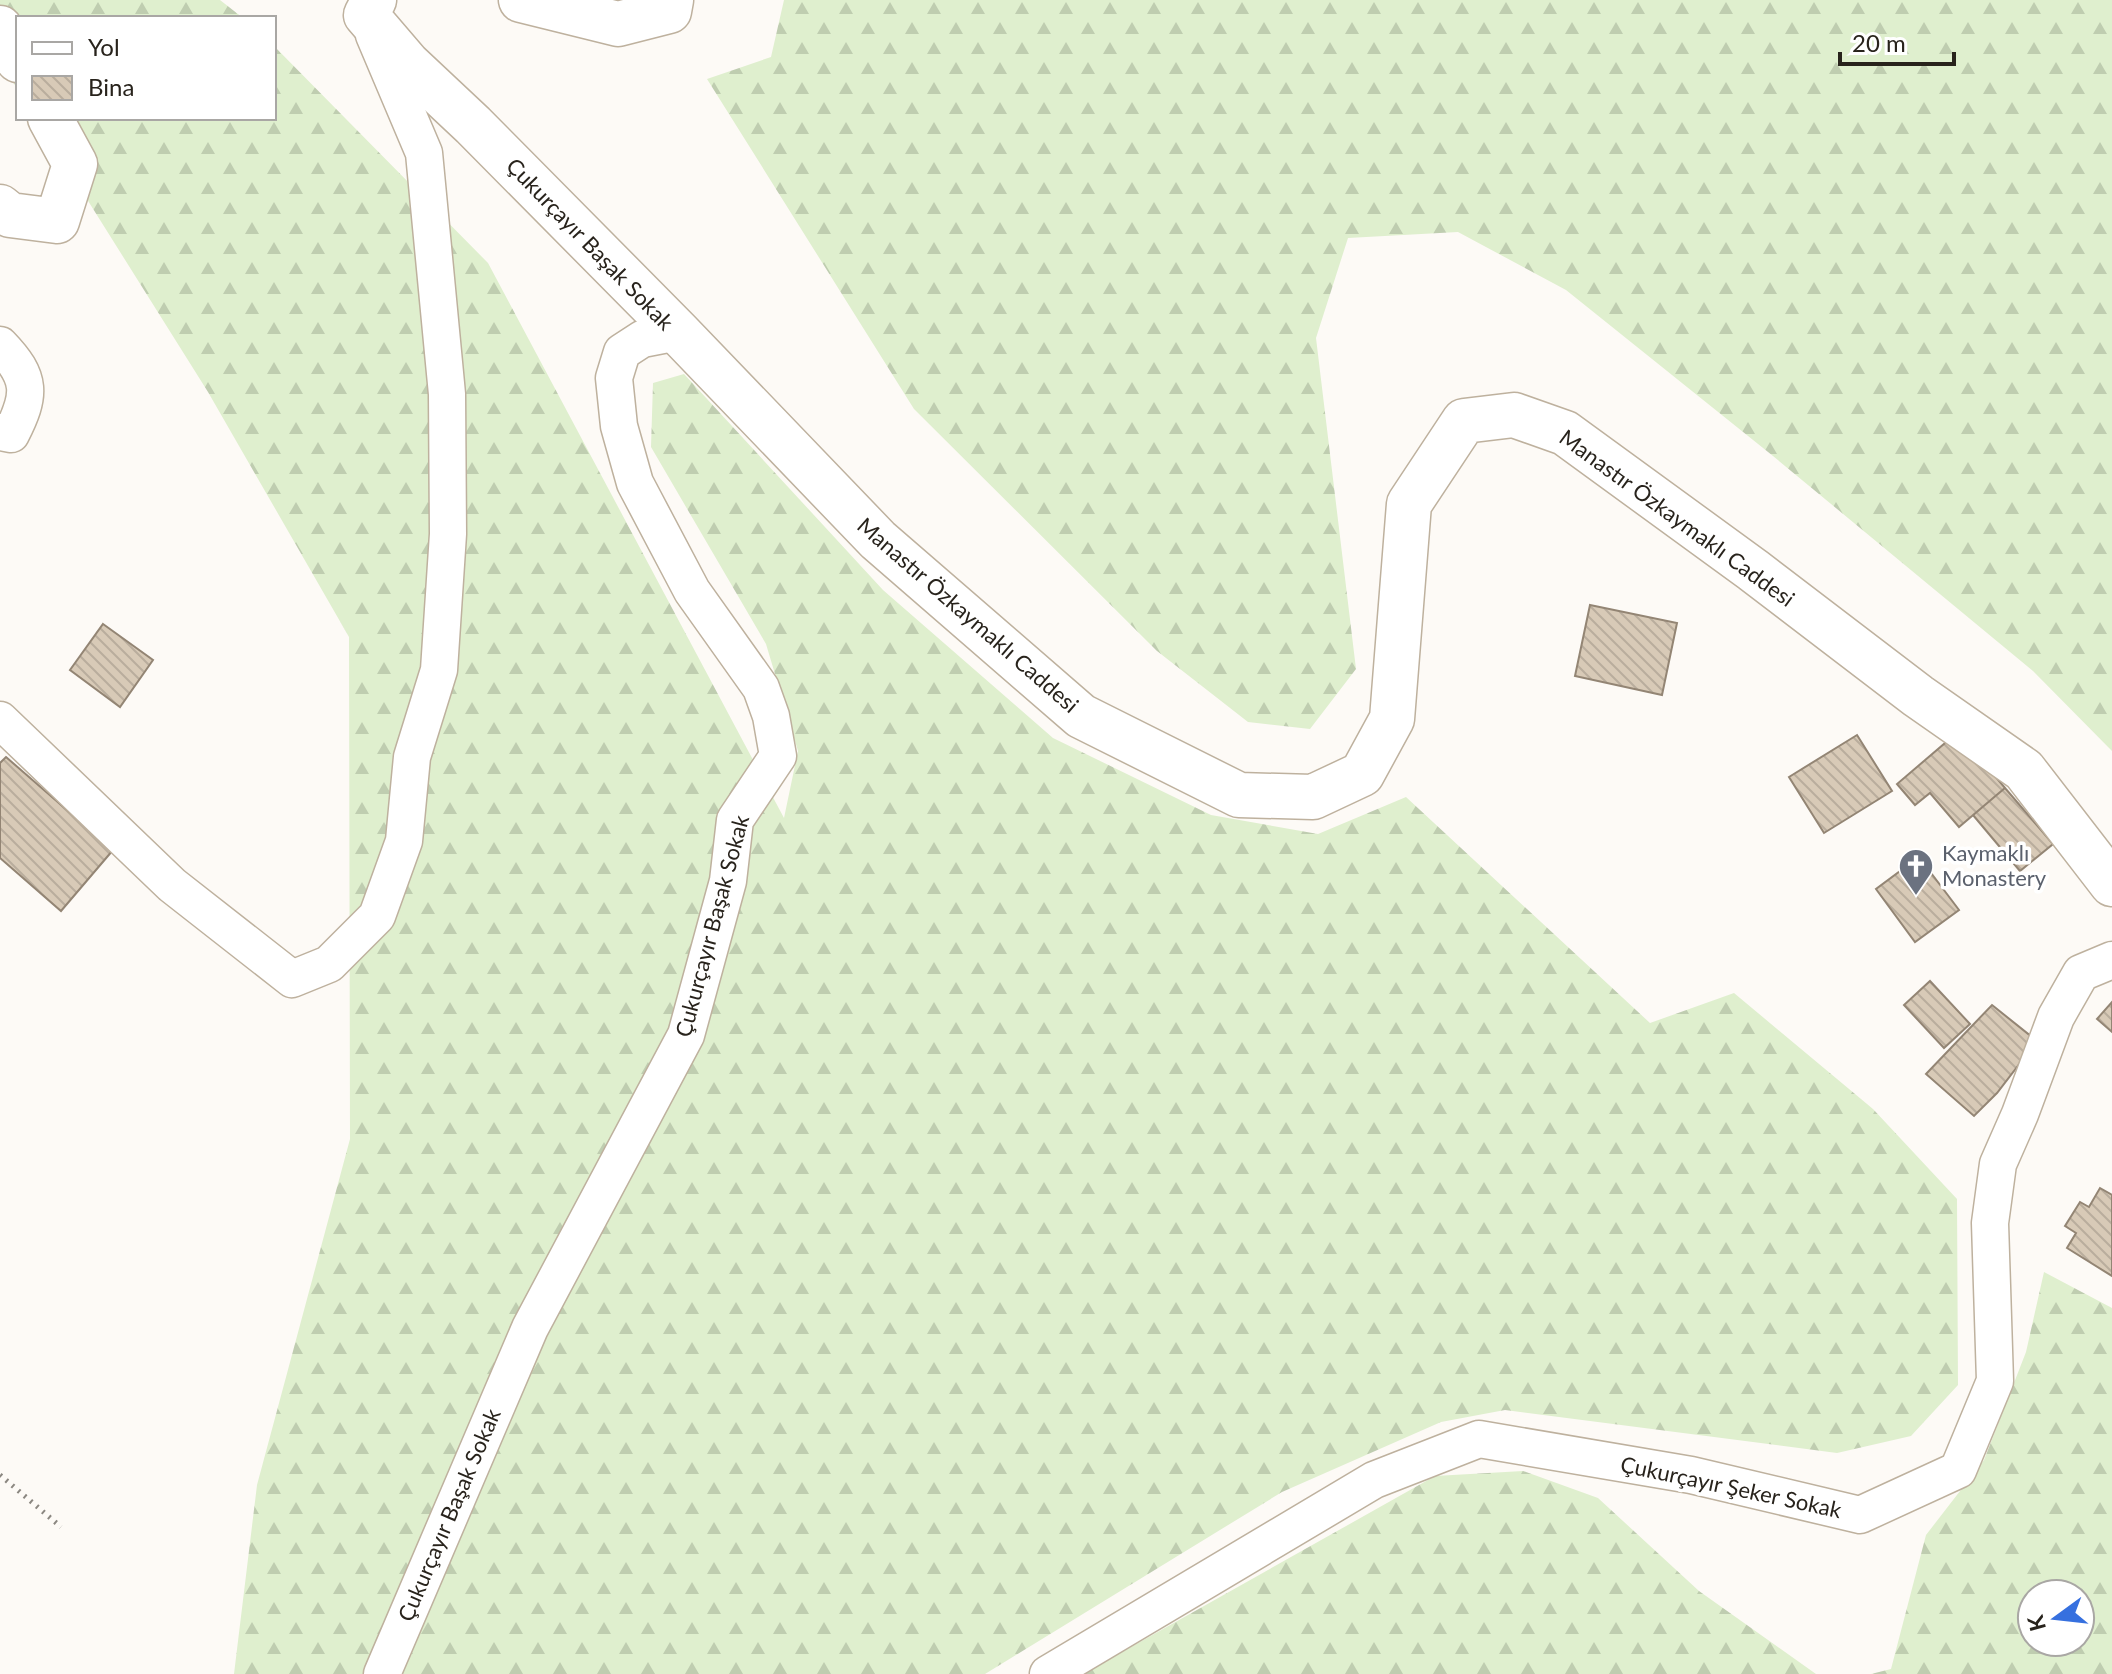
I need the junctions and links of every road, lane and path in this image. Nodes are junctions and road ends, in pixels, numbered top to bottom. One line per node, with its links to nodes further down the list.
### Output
1 (521, 0): 2 (street)
2 (671, 0)
3 (370, 8): 8 (street, Çukurçayır Başak Sokak); 11 (street)
4 (0, 28): 5 (street)
5 (16, 56)
6 (51, 120): 7 (street)
7 (0, 207)
8 (678, 332): 12 (street, Manastır Özkaymaklı Caddesi); 16 (street, Çukurçayır Başak Sokak)
9 (0, 345): 10 (street)
10 (0, 432)
11 (0, 720)
12 (2112, 884)
13 (2112, 960): 17 (street, Çukurçayır Şeker Sokak)
14 (0, 1475): 15 (path)
15 (61, 1527)
16 (382, 1674)
17 (1048, 1674)

